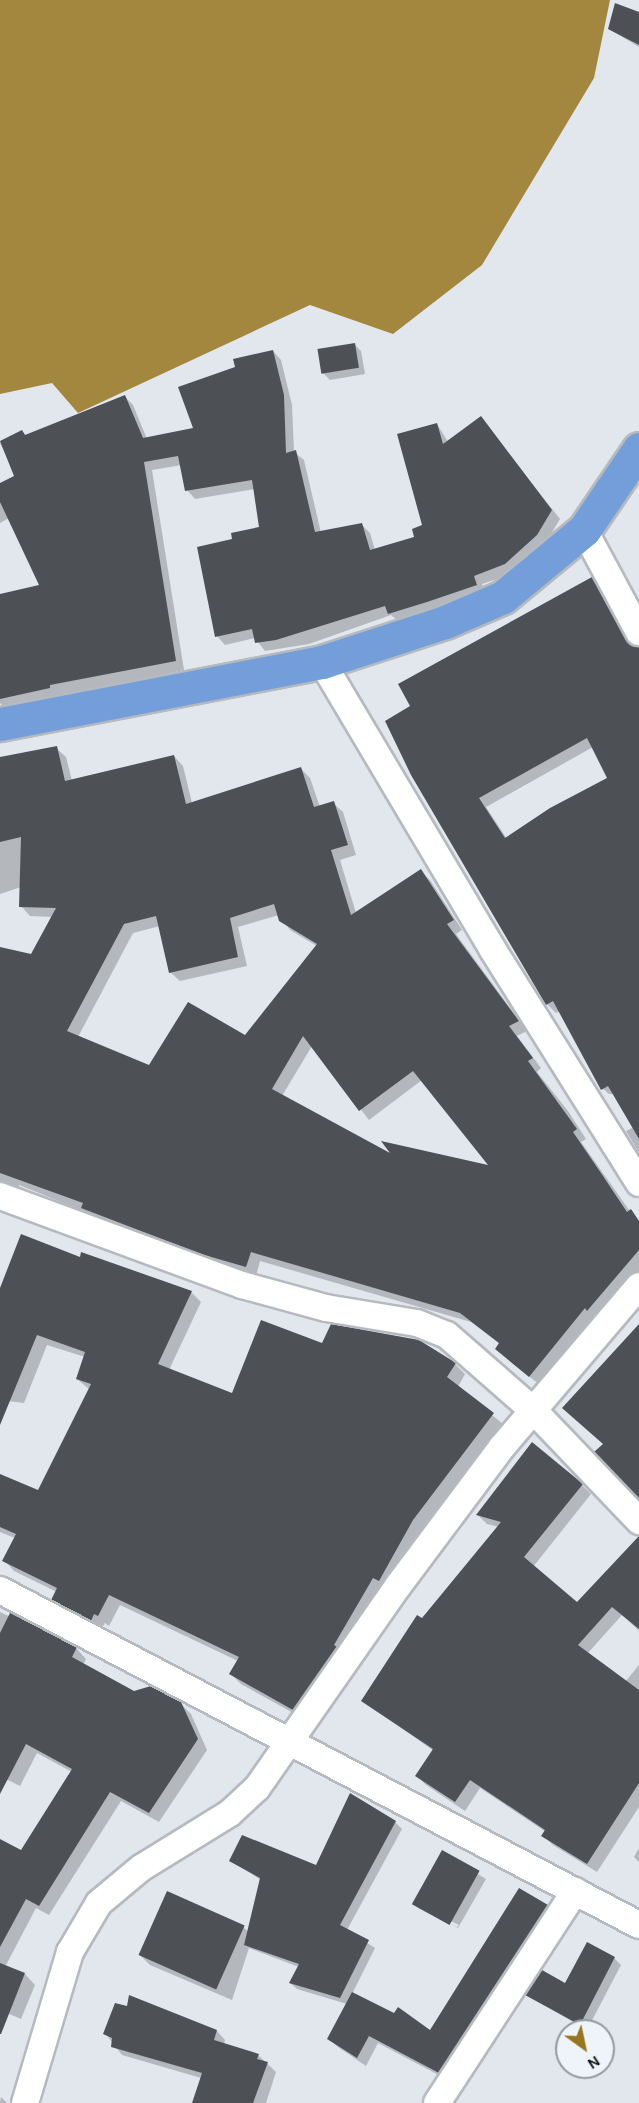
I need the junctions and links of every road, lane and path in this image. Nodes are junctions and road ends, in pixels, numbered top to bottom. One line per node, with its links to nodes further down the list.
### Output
1 (639, 449): 2 (highway)
2 (584, 530): 3 (street); 4 (highway)
3 (639, 630)
4 (322, 662): 5 (highway); 6 (street)
5 (0, 724)
6 (639, 1183)
7 (0, 1196): 9 (street)
8 (639, 1286): 9 (street)
9 (535, 1412): 10 (street); 12 (street)
10 (639, 1521)
11 (0, 1590): 12 (street)
12 (293, 1741): 13 (street); 15 (street)
13 (575, 1891): 14 (street); 16 (street)
14 (639, 1925)
15 (25, 2103)
16 (437, 2103)

